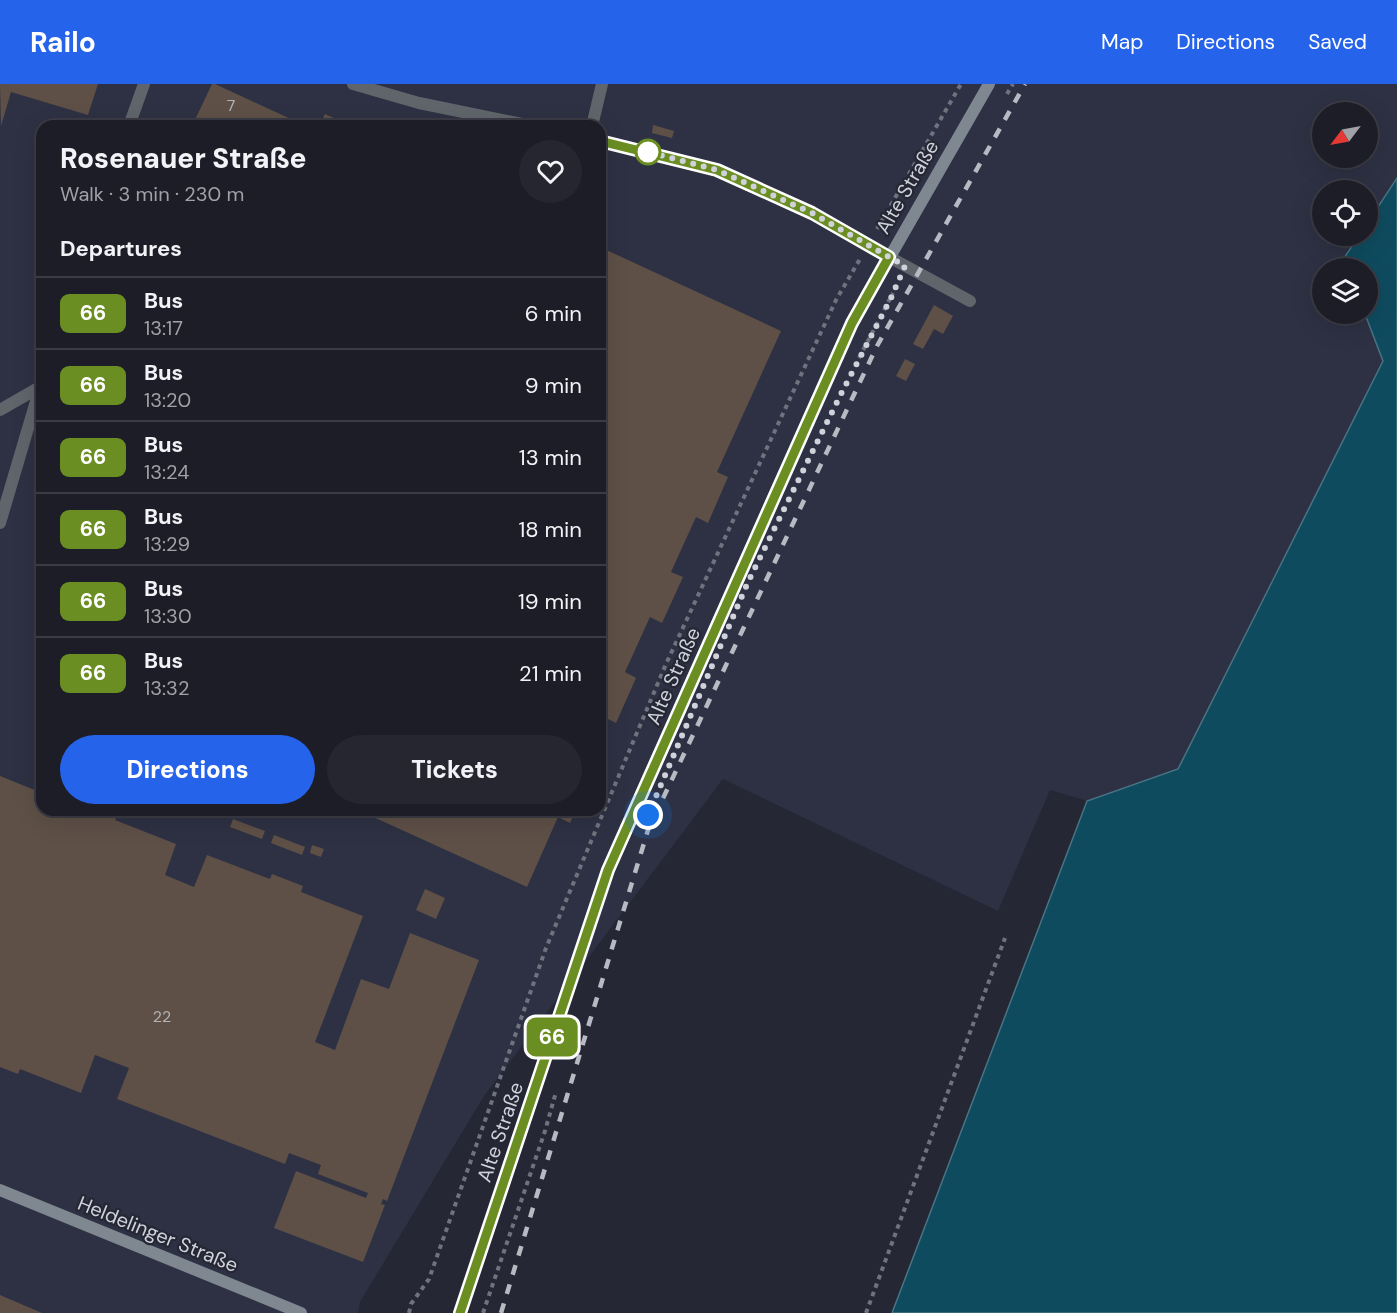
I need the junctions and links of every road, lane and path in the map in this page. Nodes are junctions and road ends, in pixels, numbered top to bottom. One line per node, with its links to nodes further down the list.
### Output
1 (144, 84): 8 (street)
2 (353, 84): 9 (street)
3 (602, 84): 10 (street)
4 (961, 84): 12 (path)
5 (989, 84): 13 (street, Alte Straße)
6 (1013, 84): 7 (path)
7 (1001, 104)
8 (131, 120)
9 (501, 120)
10 (593, 120)
11 (606, 142): 12 (street)
12 (868, 245): 13 (street); 22 (path)
13 (889, 257): 14 (street); 29 (street, Alte Straße)
14 (905, 266): 15 (street); 16 (path)
15 (970, 301)
16 (858, 360)
17 (36, 387): 19 (street)
18 (36, 399): 20 (street)
19 (0, 410)
20 (6, 486): 21 (street)
21 (0, 523)
22 (606, 806)
23 (602, 816): 28 (path)
24 (1005, 938): 31 (path)
25 (557, 1087): 30 (path)
26 (0, 1190): 27 (street, Heldelinger Straße)
27 (301, 1313)
28 (408, 1313)
29 (460, 1313)
30 (483, 1313)
31 (866, 1313)

